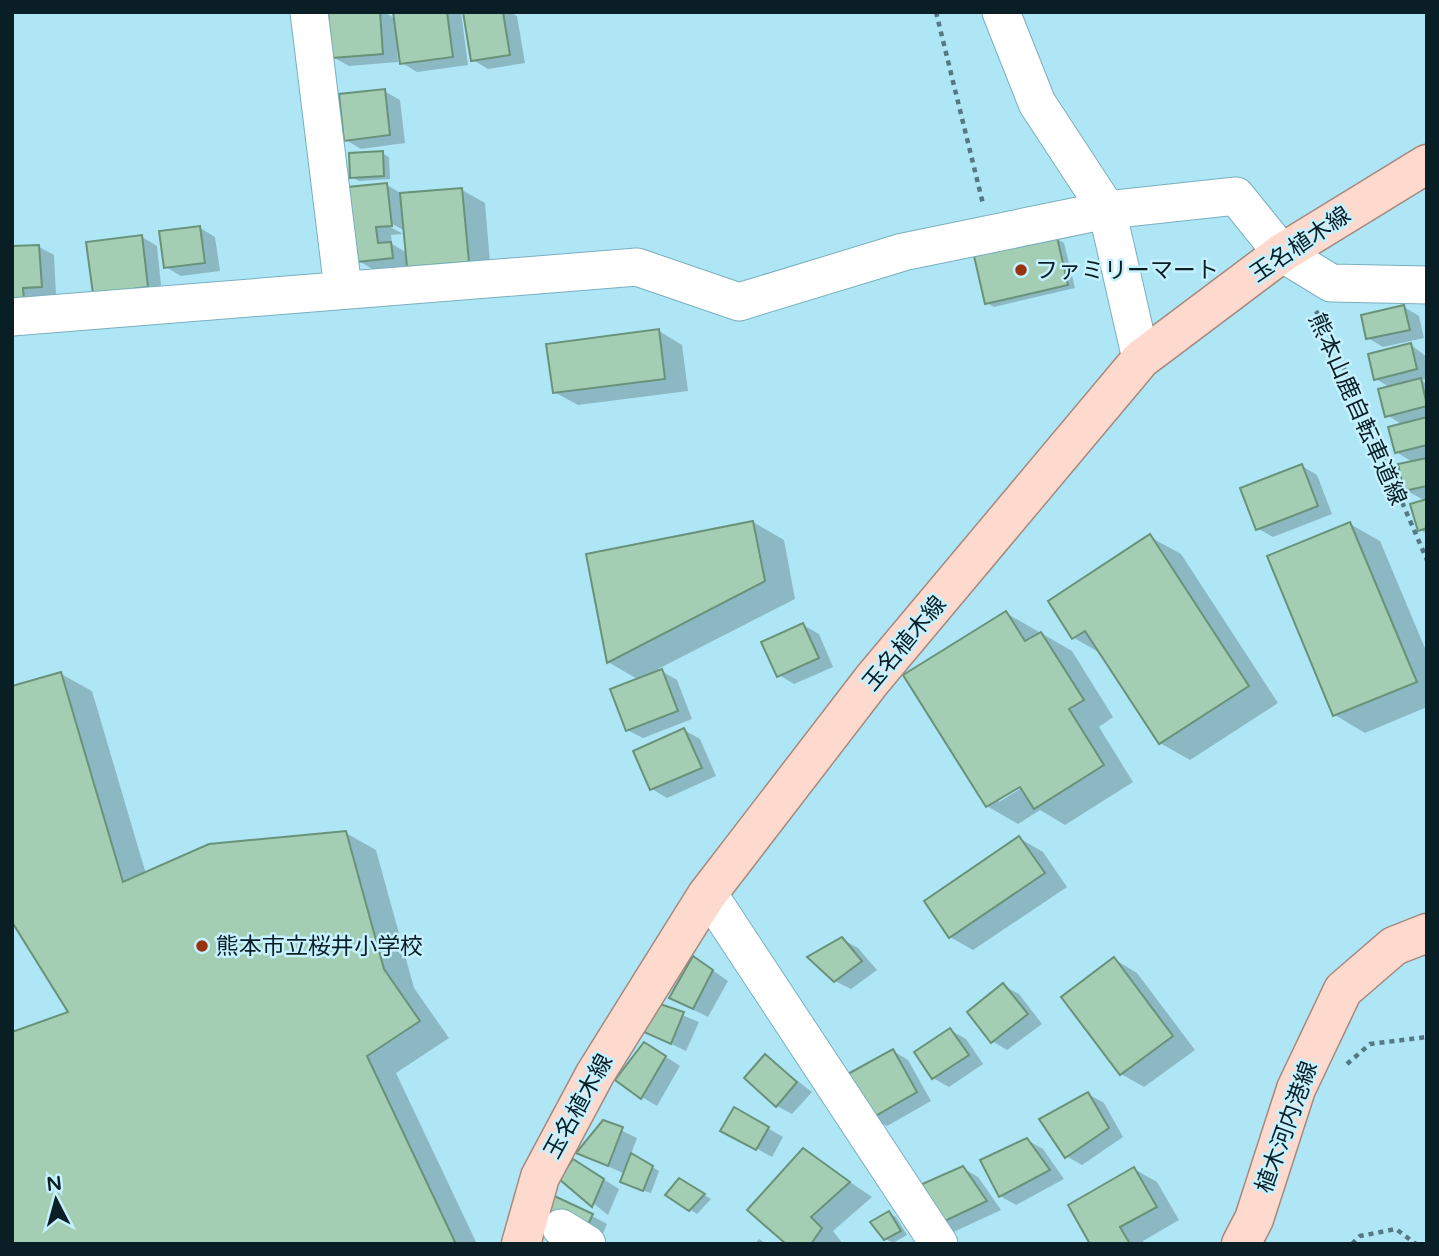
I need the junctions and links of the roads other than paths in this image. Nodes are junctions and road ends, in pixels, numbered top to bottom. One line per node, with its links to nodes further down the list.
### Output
1 (309, 12): 7 (street)
2 (1001, 12): 4 (street)
3 (1427, 164): 5 (main road, 玉名植木線)
4 (1107, 210): 5 (street); 7 (street); 9 (street)
5 (1282, 253): 6 (street); 9 (main road, 玉名植木線)
6 (1427, 285)
7 (343, 289): 8 (street)
8 (12, 317)
9 (1141, 359): 10 (main road, 玉名植木線)
10 (706, 896): 12 (main road, 玉名植木線); 13 (street)
11 (1427, 933): 14 (main road, 植木河内港線)
12 (521, 1244)
13 (939, 1244)
14 (1241, 1244)

